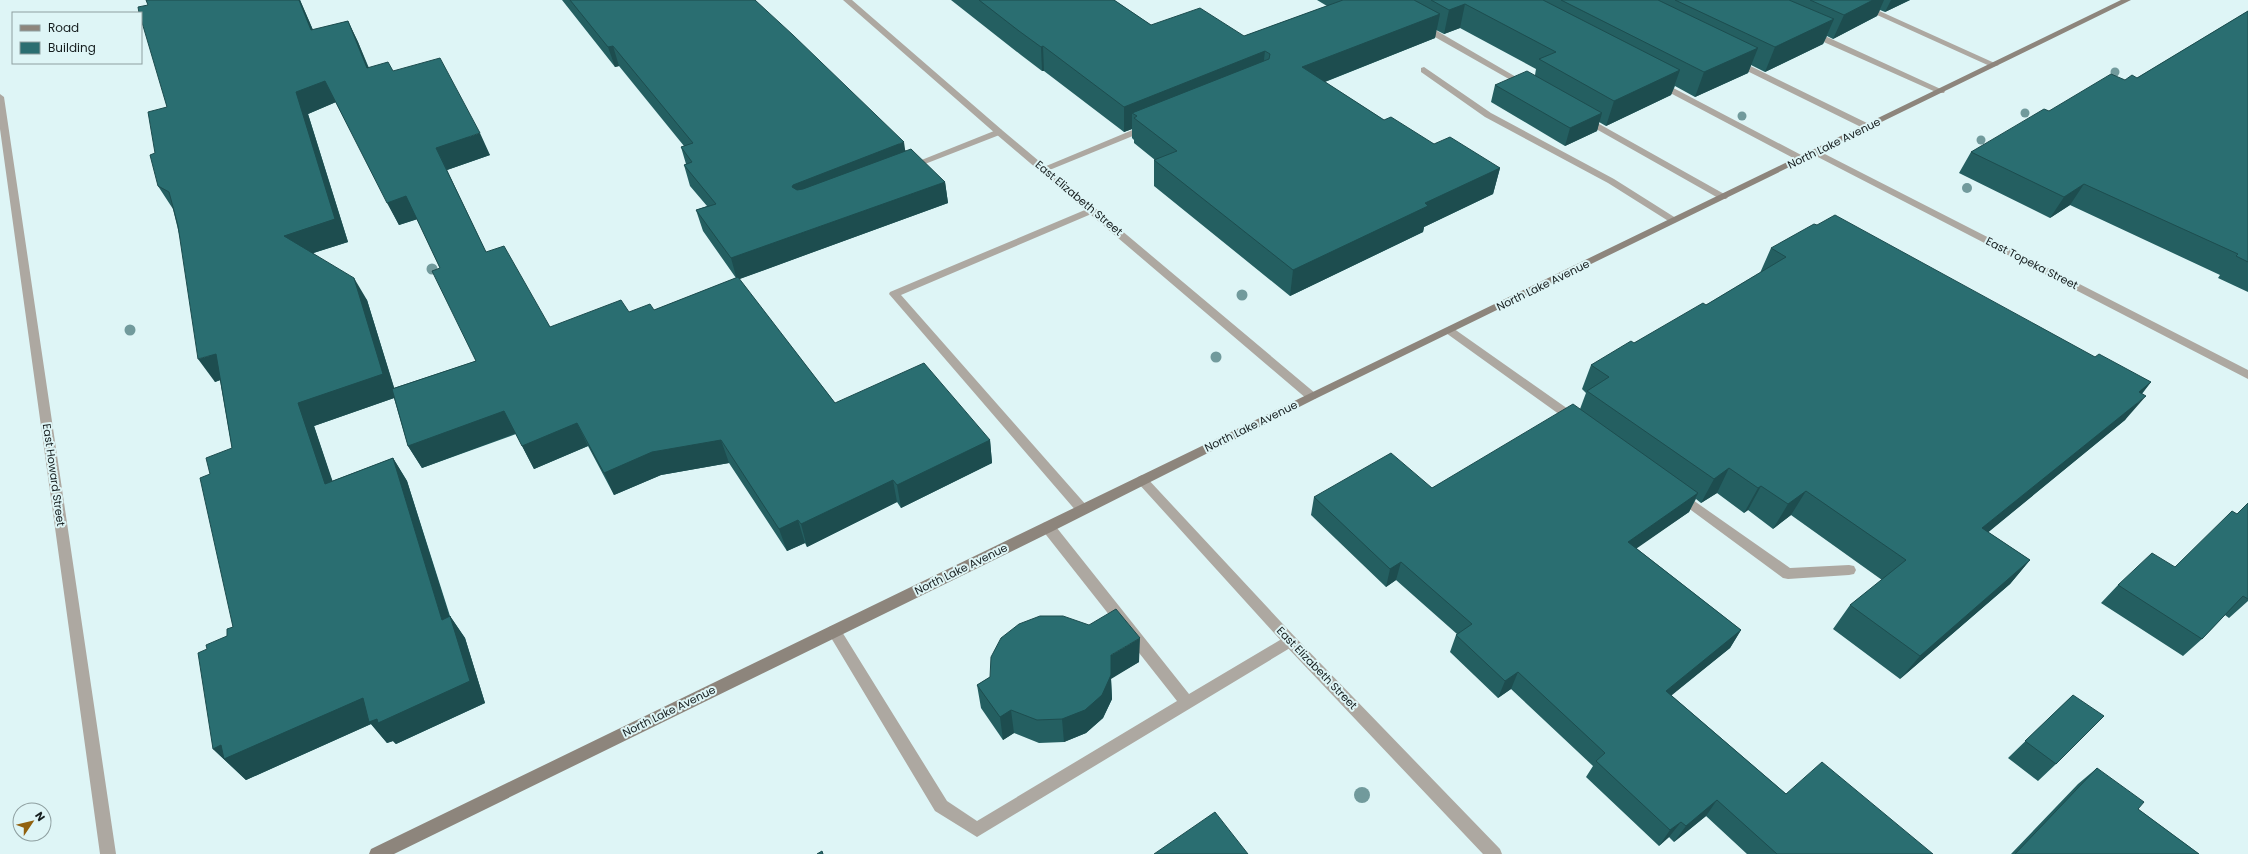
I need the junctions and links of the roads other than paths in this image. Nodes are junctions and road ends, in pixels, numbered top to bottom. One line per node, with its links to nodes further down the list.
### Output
1 (847, 0): 16 (street, East Elizabeth Street)
2 (1848, 0): 7 (street)
3 (2127, 0): 7 (main road, North Lake Avenue)
4 (1410, 20): 10 (street)
5 (1805, 30): 11 (street)
6 (1730, 60): 15 (street)
7 (1995, 65): 11 (main road, North Lake Avenue)
8 (1424, 70): 23 (street)
9 (1654, 81): 18 (street)
10 (1535, 91)
11 (1941, 91): 15 (main road, North Lake Avenue)
12 (0, 97): 36 (street, East Howard Street)
13 (1577, 114): 21 (street)
14 (1154, 124): 19 (street)
15 (1866, 126): 17 (main road, North Lake Avenue)
16 (999, 132): 19 (street, East Elizabeth Street); 20 (street)
17 (1815, 152): 18 (main road, North Lake Avenue); 25 (street, East Topeka Street)
18 (1802, 158): 21 (main road, North Lake Avenue)
19 (1044, 169): 22 (street, East Elizabeth Street)
20 (897, 171)
21 (1723, 197): 23 (main road, North Lake Avenue)
22 (1092, 210): 26 (street, East Elizabeth Street); 30 (street)
23 (1674, 220): 24 (main road, North Lake Avenue)
24 (1450, 330): 26 (main road, North Lake Avenue); 27 (street)
25 (2248, 375)
26 (1311, 396): 28 (main road, North Lake Avenue)
27 (1584, 426)
28 (1142, 480): 30 (main road, North Lake Avenue); 34 (street, East Elizabeth Street)
29 (1667, 487): 32 (street)
30 (1082, 509): 31 (main road, North Lake Avenue)
31 (1048, 527): 33 (main road, North Lake Avenue); 35 (street)
32 (1849, 570)
33 (834, 631): 35 (street); 37 (main road, North Lake Avenue)
34 (1290, 641): 35 (street); 38 (street, East Elizabeth Street)
35 (1187, 703)
36 (108, 854)
37 (376, 854)
38 (1494, 854)

